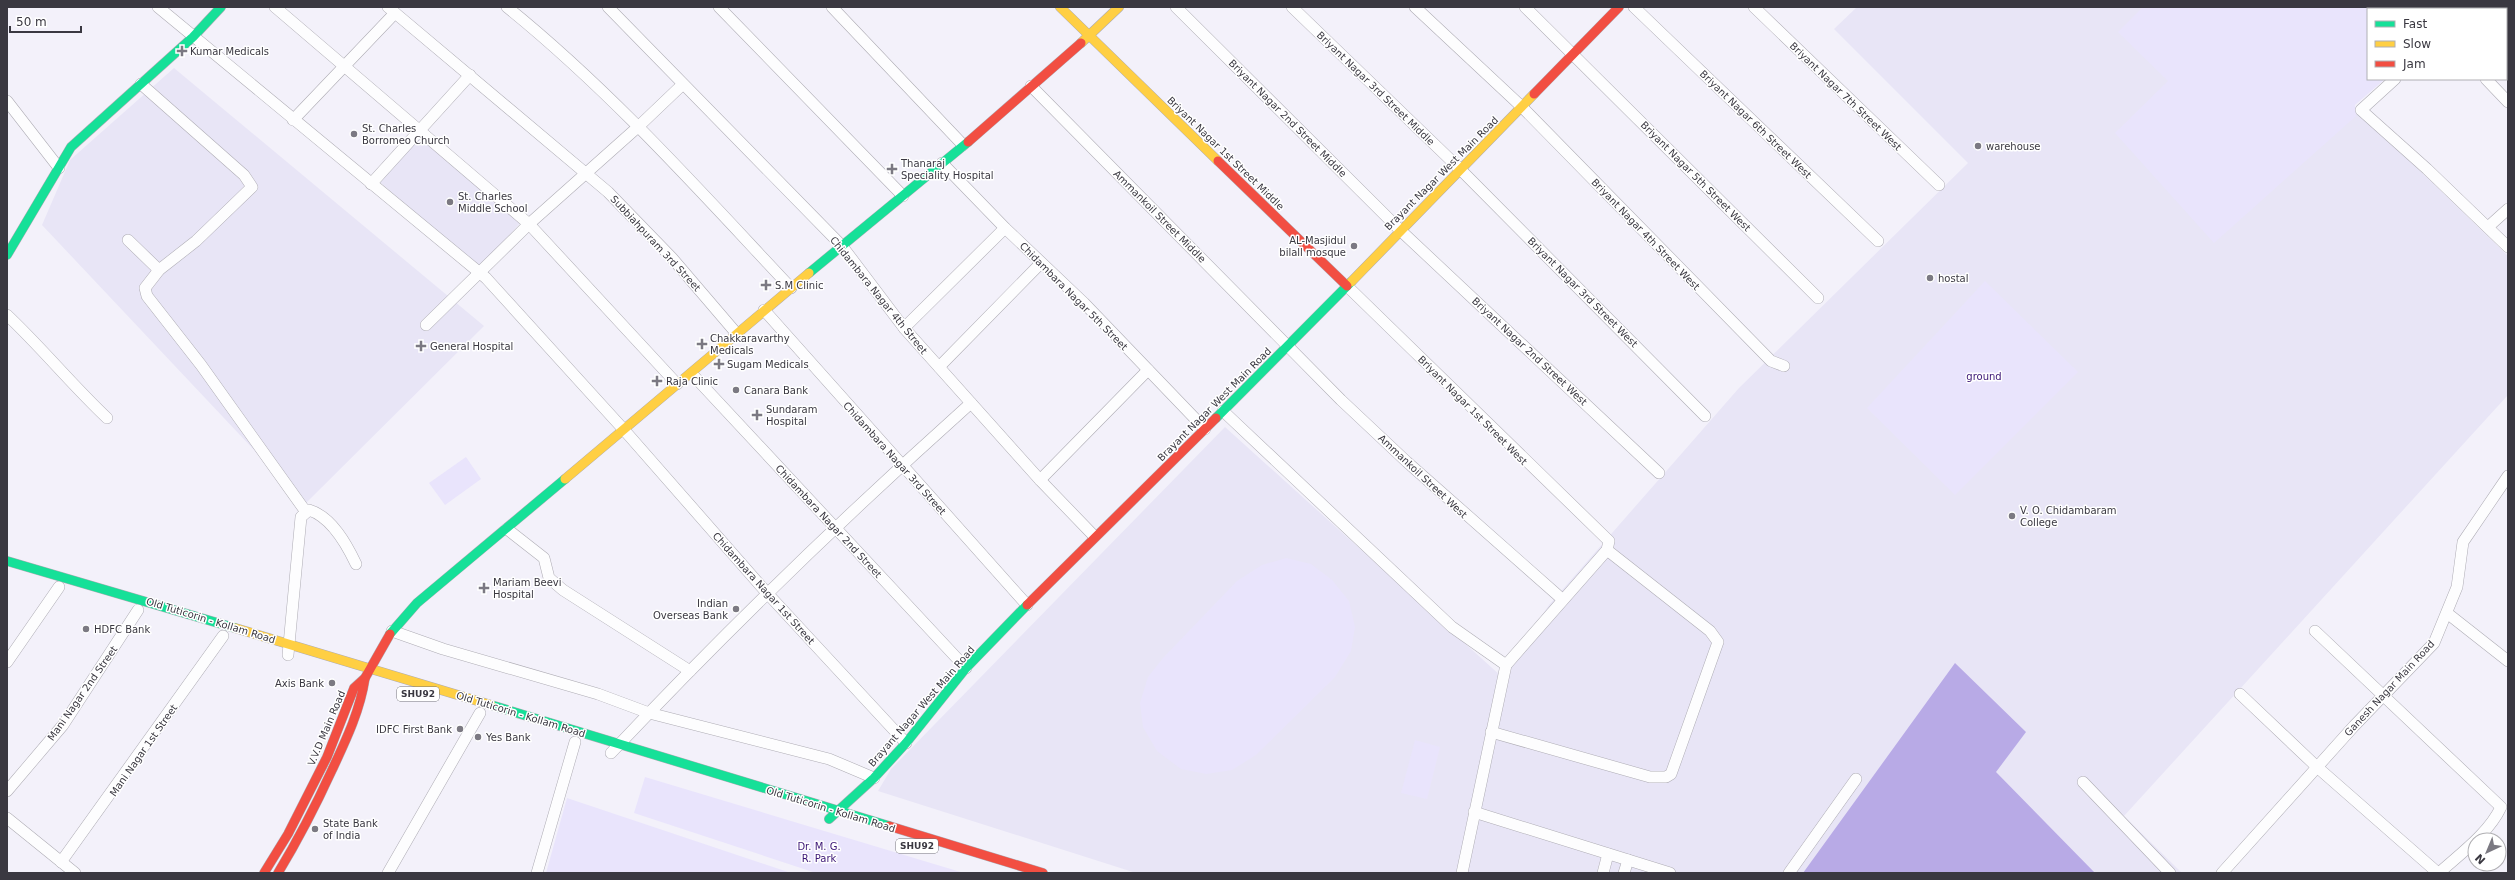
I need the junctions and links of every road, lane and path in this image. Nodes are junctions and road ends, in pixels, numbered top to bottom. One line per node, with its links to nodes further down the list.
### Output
1 (158, 7): 19 (street, Chidambara Nagar 1st Street)
2 (222, 7): 19 (main road)
3 (274, 7): 21 (street)
4 (608, 7): 26 (street, Chidambara Nagar 4th Street)
5 (719, 7): 41 (street)
6 (832, 7): 34 (street)
7 (1060, 7): 18 (main road, Briyant Nagar 1st Street Middle)
8 (1119, 7): 18 (main road, V.V.D Main Road)
9 (1176, 7): 46 (street, Briyant Nagar 2nd Street Middle)
10 (1292, 7): 37 (street, Briyant Nagar 3rd Street Middle)
11 (1414, 7): 30 (street, Briyant Nagar 4th Street West)
12 (1525, 7): 20 (street, Briyant Nagar 5th Street West)
13 (1619, 7): 20 (main road, Brayant Nagar West Main Road)
14 (1634, 7): 48 (street, Briyant Nagar 6th Street West)
15 (1754, 7): 40 (street, Briyant Nagar 7th Street West)
16 (511, 8): 32 (street)
17 (392, 10): 21 (street); 22 (street, Subbiahpuram 3rd Street)
18 (1090, 36): 27 (main road, V.V.D Main Road); 55 (main road, Briyant Nagar 1st Street Middle)
19 (193, 38): 25 (main road); 31 (street, Chidambara Nagar 1st Street)
20 (1574, 54): 30 (main road, Brayant Nagar West Main Road); 57 (street, Briyant Nagar 5th Street West)
21 (345, 67): 31 (street); 33 (street)
22 (470, 75): 33 (street); 38 (street, Subbiahpuram 3rd Street)
23 (2394, 80): 44 (street)
24 (2487, 80): 29 (street)
25 (141, 84): 36 (main road); 53 (street)
26 (682, 85): 32 (street); 49 (street, Chidambara Nagar 4th Street)
27 (1031, 86): 34 (main road, V.V.D Main Road); 63 (street, Ammankoil Street Middle)
28 (7, 101): 36 (street)
29 (2508, 102)
30 (1522, 107): 37 (main road, Brayant Nagar West Main Road); 64 (street, Briyant Nagar 4th Street West)
31 (293, 120): 39 (street, Chidambara Nagar 1st Street)
32 (639, 126): 38 (street); 56 (street)
33 (420, 131): 39 (street); 43 (street)
34 (963, 145): 35 (main road, V.V.D Main Road)
35 (942, 163): 41 (main road, V.V.D Main Road); 45 (street, Chidambara Nagar 5th Street)
36 (59, 168): 50 (main road)
37 (1460, 169): 46 (main road, Brayant Nagar West Main Road); 71 (street, Briyant Nagar 3rd Street West)
38 (587, 173): 43 (street); 62 (street, Subbiahpuram 3rd Street)
39 (371, 184): 54 (street, Chidambara Nagar 1st Street)
40 (1939, 185)
41 (903, 196): 49 (main road, V.V.D Main Road)
42 (2508, 209): 44 (street)
43 (529, 224): 54 (street); 68 (street)
44 (2488, 227): 51 (street)
45 (1005, 228): 52 (street, Chidambara Nagar 5th Street); 61 (street)
46 (1400, 230): 55 (main road, Brayant Nagar West Main Road); 76 (street, Briyant Nagar 2nd Street West)
47 (128, 240): 53 (street)
48 (1878, 241)
49 (842, 246): 56 (main road, V.V.D Main Road); 61 (street, Chidambara Nagar 4th Street)
50 (9, 247)
51 (2508, 247)
52 (1041, 263): 65 (street); 66 (street, Chidambara Nagar 5th Street)
53 (159, 270): 79 (street)
54 (479, 272): 60 (street); 74 (street, Chidambara Nagar 1st Street)
55 (1347, 286): 63 (main road, Brayant Nagar West Main Road); 83 (street, Briyant Nagar 1st Street West)
56 (791, 288): 58 (main road, V.V.D Main Road)
57 (1818, 298)
58 (764, 310): 62 (main road, V.V.D Main Road); 75 (street, Chidambara Nagar 3rd Street)
59 (7, 316): 72 (street)
60 (426, 325)
61 (904, 328): 65 (street, Chidambara Nagar 4th Street)
62 (737, 334): 67 (main road, V.V.D Main Road)
63 (1290, 345): 70 (main road, Brayant Nagar West Main Road); 88 (street, Ammankoil Street West)
64 (1784, 366)
65 (939, 367): 69 (street, Chidambara Nagar 4th Street)
66 (1148, 370): 73 (street, Chidambara Nagar 5th Street); 78 (street)
67 (692, 374): 68 (main road, V.V.D Main Road); 80 (street, Chidambara Nagar 2nd Street)
68 (677, 384): 74 (main road, V.V.D Main Road)
69 (971, 403): 75 (street); 78 (street, Chidambara Nagar 4th Street)
70 (1223, 410): 73 (main road, Brayant Nagar West Main Road); 98 (street)
71 (1705, 416)
72 (107, 418)
73 (1205, 429): 82 (main road, Brayant Nagar West Main Road)
74 (625, 430): 81 (main road, V.V.D Main Road); 87 (street, Chidambara Nagar 1st Street)
75 (901, 466): 80 (street); 89 (street, Chidambara Nagar 3rd Street)
76 (1659, 473)
77 (2508, 476): 91 (street, Ganesh Nagar Main Road)
78 (1040, 480): 82 (street, Chidambara Nagar 4th Street)
79 (306, 512): 85 (street); 95 (street)
80 (836, 527): 87 (street); 100 (street, Chidambara Nagar 2nd Street)
81 (507, 529): 92 (main road, V.V.D Main Road); 101 (street)
82 (1094, 536): 89 (main road, Brayant Nagar West Main Road)
83 (1607, 550): 88 (street); 108 (street)
84 (7, 561): 95 (main road)
85 (356, 564)
86 (59, 587): 97 (street)
87 (767, 593): 101 (street); 111 (street, Chidambara Nagar 1st Street)
88 (1562, 599): 98 (street)
89 (1027, 605): 100 (main road, Brayant Nagar West Main Road)
90 (138, 610): 117 (street, Mani Nagar 2nd Street)
91 (2447, 613): 96 (street); 105 (street, Ganesh Nagar Main Road)
92 (392, 631): 99 (main road, V.V.D Main Road); 107 (street)
93 (2315, 631): 105 (street)
94 (223, 636): 124 (street, Mani Nagar 1st Street)
95 (288, 652): 99 (main road)
96 (2508, 661)
97 (7, 662)
98 (1506, 665): 108 (street)
99 (371, 668): 103 (main road, V.V.D Main Road); 110 (main road)
100 (966, 668): 111 (main road, Brayant Nagar West Main Road)
101 (690, 671): 107 (street)
102 (351, 674): 103 (main road)
103 (369, 679): 125 (main road, V.V.D Main Road); 128 (main road)
104 (2240, 694): 113 (street)
105 (2384, 695): 113 (street, Ganesh Nagar Main Road); 139 (street)
106 (480, 713): 129 (street)
107 (649, 713): 110 (street); 114 (street)
108 (1491, 732): 119 (street)
109 (575, 742): 130 (street)
110 (620, 743): 112 (street); 118 (main road)
111 (906, 744): 114 (main road, Brayant Nagar West Main Road)
112 (611, 753)
113 (2317, 767): 138 (street, Ganesh Nagar Main Road); 139 (street)
114 (874, 778): 118 (main road, Brayant Nagar West Main Road)
115 (1856, 779): 136 (street)
116 (2082, 782): 137 (street)
117 (7, 791)
118 (836, 810): 121 (main road, Brayant Nagar West Main Road); 131 (main road)
119 (1474, 812): 122 (street); 132 (street)
120 (7, 818): 124 (street)
121 (829, 819)
122 (1608, 854): 123 (street); 133 (street)
123 (1628, 860): 134 (street); 135 (street)
124 (61, 862): 126 (street)
125 (270, 864): 127 (main road, V.V.D Main Road); 128 (main road)
126 (75, 873)
127 (264, 873)
128 (279, 873)
129 (388, 873)
130 (537, 873)
131 (1043, 873)
132 (1462, 873)
133 (1603, 873)
134 (1624, 873)
135 (1670, 873)
136 (1789, 873)
137 (2170, 873)
138 (2222, 873)
139 (2438, 873)

